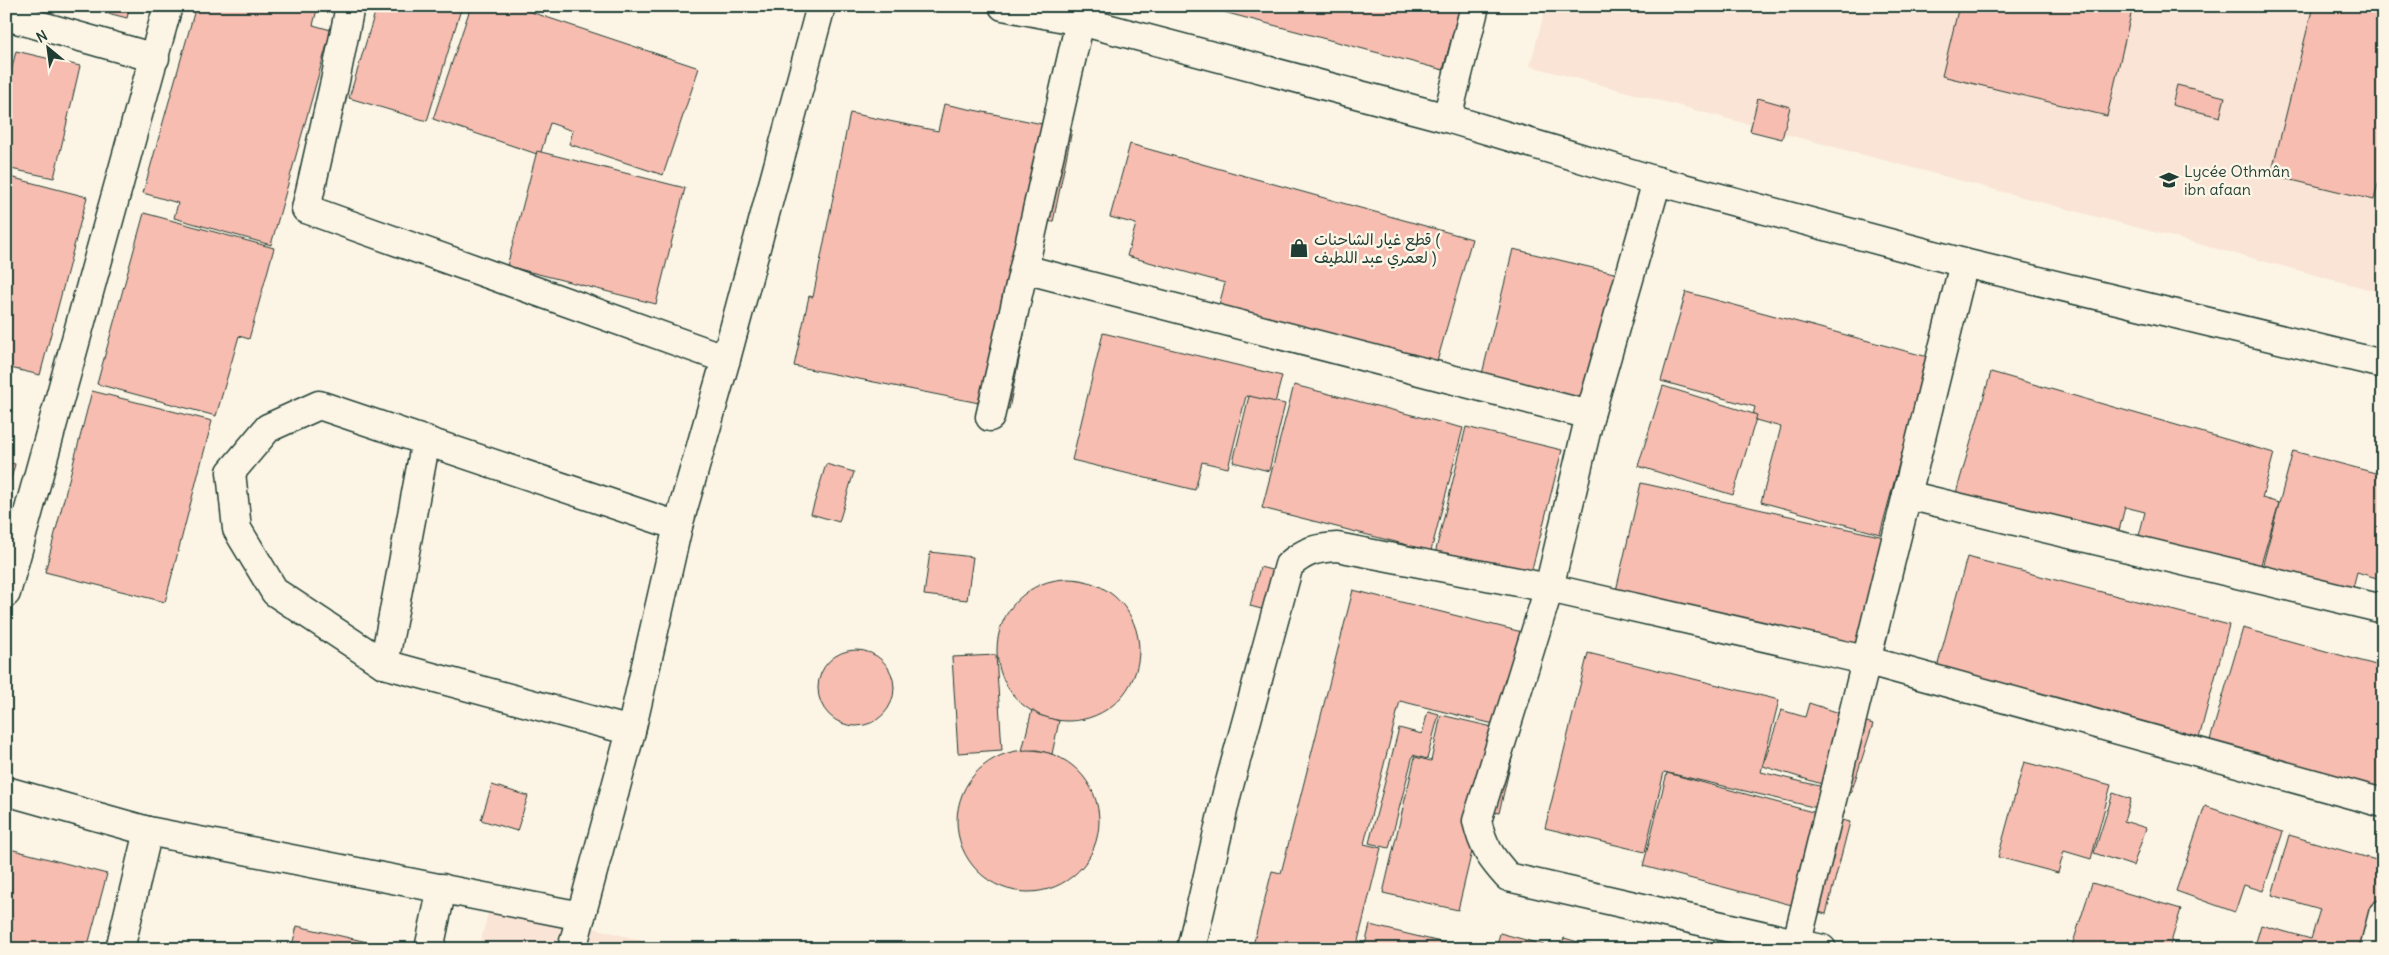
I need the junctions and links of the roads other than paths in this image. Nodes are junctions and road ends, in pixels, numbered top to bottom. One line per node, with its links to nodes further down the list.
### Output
1 (168, 6): 8 (street)
2 (350, 6): 13 (street)
3 (821, 6): 13 (street)
4 (1003, 6): 7 (street)
5 (1475, 6): 9 (street)
6 (6, 16): 8 (street)
7 (1080, 21): 9 (street); 12 (street)
8 (155, 58): 21 (street)
9 (1447, 118): 10 (street)
10 (1657, 181): 11 (street); 15 (street)
11 (1964, 263): 14 (street); 18 (street)
12 (1024, 269): 15 (street); 16 (street)
13 (726, 359): 19 (street)
14 (2383, 364)
15 (1590, 415): 20 (street)
16 (990, 417)
17 (426, 440): 19 (street); 24 (street); 24 (street)
18 (1906, 495): 22 (street); 23 (street)
19 (678, 526): 25 (street)
20 (1549, 588): 23 (street); 32 (street); 36 (street)
21 (6, 593)
22 (2383, 609)
23 (1865, 660): 27 (street); 32 (street)
24 (384, 664): 25 (street)
25 (632, 731): 31 (street)
26 (6, 791): 28 (street)
27 (2383, 804)
28 (148, 831): 29 (street); 33 (street)
29 (442, 888): 31 (street); 34 (street)
30 (2383, 914): 37 (street)
31 (581, 916): 35 (street)
32 (1809, 946)
33 (120, 949)
34 (429, 949)
35 (572, 949)
36 (1191, 949)
37 (2374, 949)

